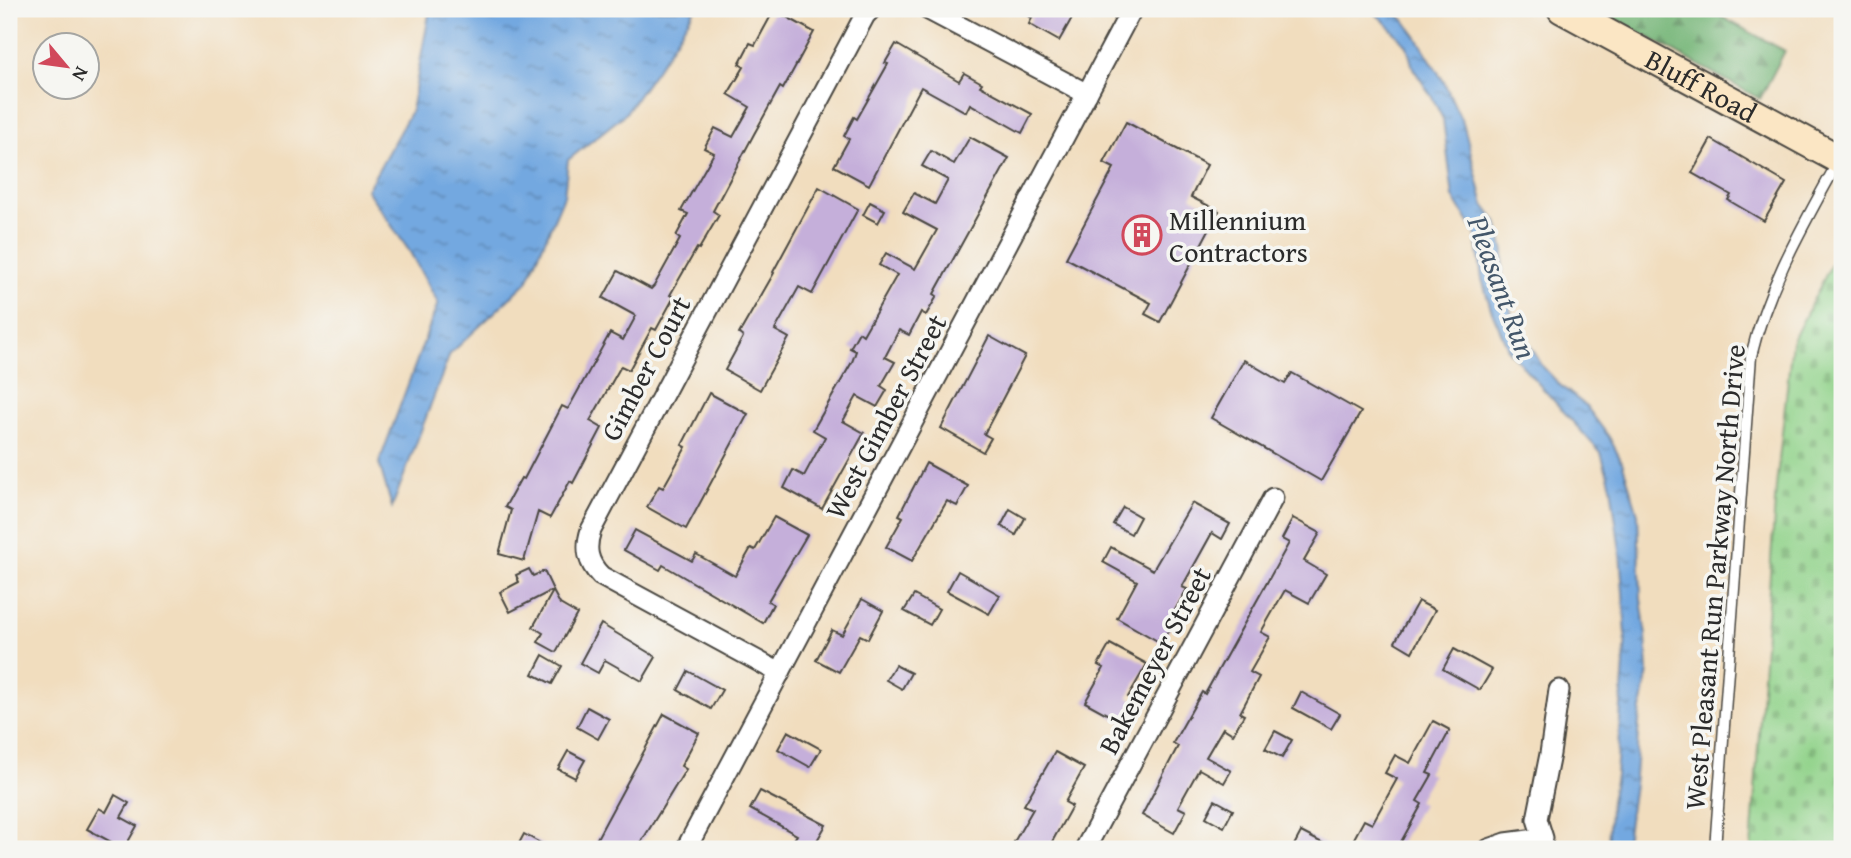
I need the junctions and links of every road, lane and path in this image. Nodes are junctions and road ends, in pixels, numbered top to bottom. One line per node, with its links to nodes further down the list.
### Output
1 (871, 9): 8 (street, Gimber Court)
2 (927, 9): 5 (street)
3 (1132, 9): 5 (street, West Gimber Street)
4 (1563, 9): 6 (main road, Bluff Road)
5 (1087, 94): 8 (street, West Gimber Street)
6 (1841, 158): 13 (lane, West Pleasant Run Parkway North Drive)
7 (1273, 498): 11 (street, Bakemeyer Street)
8 (780, 673): 10 (street, West Gimber Street)
9 (1559, 690): 12 (street)
10 (686, 849)
11 (1085, 849)
12 (1489, 849)
13 (1715, 849)

